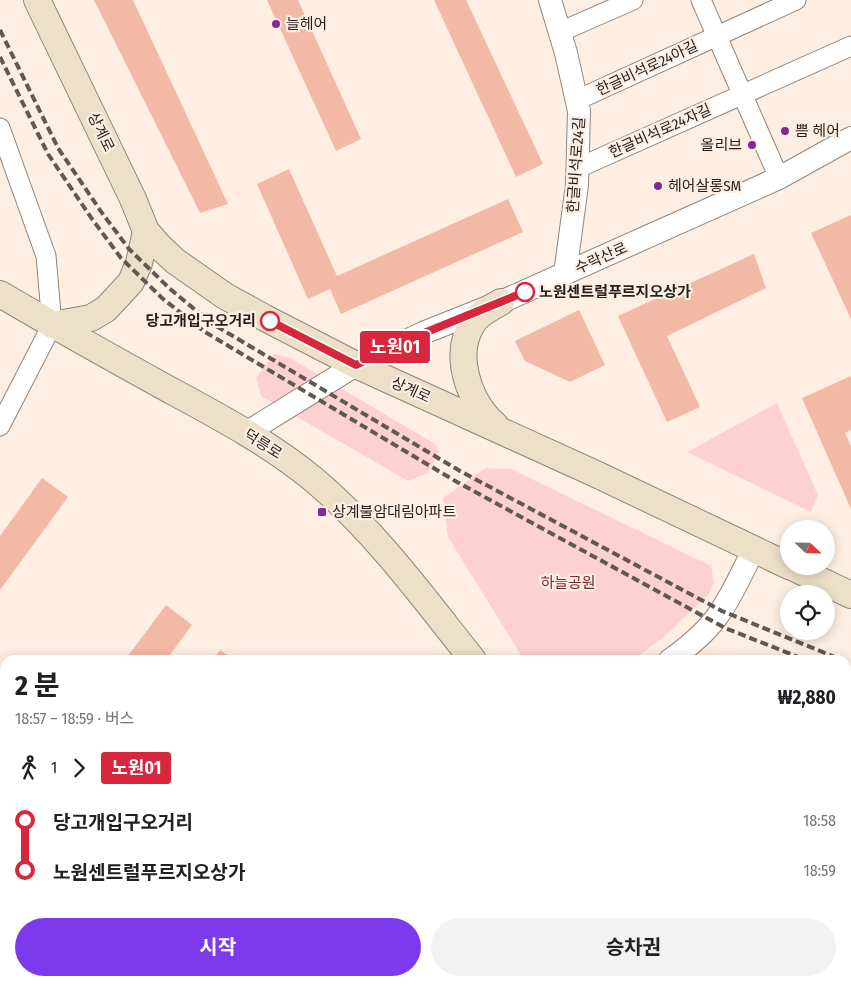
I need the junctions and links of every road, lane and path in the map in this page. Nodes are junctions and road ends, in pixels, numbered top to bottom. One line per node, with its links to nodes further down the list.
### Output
1 (37, 0): 15 (main road, 상계로)
2 (550, 0): 6 (street, 한글비석로24길)
3 (633, 0): 6 (street)
4 (701, 0): 7 (street)
5 (796, 0): 7 (street, 한글비석로24아길)
6 (560, 32): 10 (street, 한글비석로24길)
7 (717, 36): 9 (street, 한글비석로24아길); 10 (street, 한글비석로24아길)
8 (851, 46): 9 (street, 한글비석로24자길)
9 (743, 95): 13 (street, 한글비석로24자길); 14 (street)
10 (577, 100): 13 (street, 한글비석로24길)
11 (0, 128): 19 (street)
12 (851, 138): 14 (street, 수락산로)
13 (578, 168): 16 (street, 한글비석로24길)
14 (779, 178): 16 (street, 수락산로)
15 (146, 231): 19 (main road); 20 (main road, 상계로)
16 (565, 274): 18 (street, 수락산로)
17 (0, 294): 19 (main road, 덕릉로)
18 (501, 302): 20 (street, 수락산로); 22 (main road)
19 (52, 325): 21 (street); 23 (main road, 덕릉로)
20 (356, 365): 22 (main road, 상계로); 23 (street, 수락산로)
21 (0, 426)
22 (499, 429): 24 (main road, 상계로)
23 (246, 433): 28 (main road, 덕릉로)
24 (754, 549): 25 (main road, 상계로); 29 (street)
25 (780, 562)
26 (808, 575): 27 (main road, 상계로)
27 (851, 596)
28 (469, 655)
29 (676, 655)

